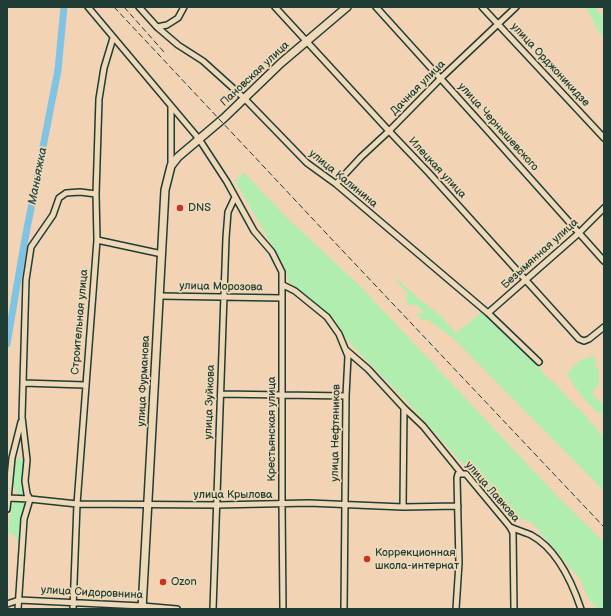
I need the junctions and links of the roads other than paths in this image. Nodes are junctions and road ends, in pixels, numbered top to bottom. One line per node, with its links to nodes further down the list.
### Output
1 (88, 7): 11 (street)
2 (139, 7): 10 (street, улица Калинина)
3 (184, 7): 10 (street)
4 (275, 7): 12 (street, Илецкая улица)
5 (347, 7): 12 (main road, Пановская улица)
6 (376, 7): 13 (street, улица Чернышевского)
7 (482, 7): 9 (street, улица Орджоникидзе)
8 (516, 7): 9 (street, Дачная улица)
9 (498, 23): 13 (street, Дачная улица); 17 (street, улица Орджоникидзе)
10 (157, 27): 14 (street, улица Калинина)
11 (113, 38): 15 (street); 22 (street, Строительная улица)
12 (307, 41): 14 (main road, Пановская улица); 16 (street, Илецкая улица)
13 (441, 78): 16 (street, Дачная улица); 25 (street, улица Чернышевского)
14 (244, 98): 18 (main road, Пановская улица); 21 (street, улица Калинина)
15 (172, 106): 18 (street); 20 (street)
16 (389, 131): 21 (street, Дачная улица); 29 (street, Илецкая улица)
17 (604, 138)
18 (199, 139): 19 (main road, Пановская улица); 23 (street)
19 (178, 157): 20 (main road, улица Фурманова)
20 (171, 166): 27 (main road, улица Фурманова)
21 (336, 184): 34 (street, улица Калинина)
22 (96, 194): 26 (street, Строительная улица); 38 (street)
23 (235, 197): 30 (street, Крестьянская улица); 32 (street, улица Зуйкова)
24 (604, 208): 25 (street, Безымянная улица)
25 (579, 233): 28 (street, улица Чернышевского); 29 (street, Безымянная улица)
26 (97, 240): 27 (street); 39 (street, Строительная улица)
27 (162, 254): 31 (main road, улица Фурманова)
28 (604, 261)
29 (526, 280): 34 (street, Безымянная улица); 35 (street, Илецкая улица)
30 (283, 286): 33 (street, Крестьянская улица); 36 (street, улица Нефтяников)
31 (160, 296): 32 (street, улица Морозова); 51 (main road, улица Фурманова)
32 (224, 298): 33 (street, улица Морозова); 40 (street, улица Зуйкова)
33 (282, 298): 41 (street, Крестьянская улица)
34 (488, 314): 37 (street, улица Калинина)
35 (604, 327)
36 (344, 348): 42 (street, улица Нефтяников); 43 (street, улица Лавкова)
37 (539, 362)
38 (23, 383): 39 (street); 44 (street)
39 (85, 385): 48 (street, Строительная улица)
40 (221, 394): 41 (street); 52 (street, улица Зуйкова)
41 (282, 395): 42 (street); 49 (street, Крестьянская улица)
42 (346, 396): 50 (street, улица Нефтяников)
43 (404, 408): 45 (street, улица Лавкова); 54 (street)
44 (22, 416): 46 (street); 47 (street)
45 (462, 474): 53 (street); 56 (street, улица Лавкова)
46 (8, 498): 47 (street, улица Крылова); 55 (street)
47 (30, 499): 48 (street, улица Крылова); 57 (street)
48 (77, 504): 51 (street, улица Крылова); 58 (street, Строительная улица)
49 (282, 504): 50 (street, улица Крылова); 52 (street, улица Крылова); 65 (street, Крестьянская улица)
50 (344, 504): 54 (street, улица Крылова); 66 (street, улица Нефтяников)
51 (148, 505): 52 (street, улица Крылова); 60 (main road, улица Фурманова)
52 (217, 505): 64 (street, улица Зуйкова)
53 (458, 506): 54 (street, улица Крылова); 67 (street)
54 (403, 507)
55 (7, 509)
56 (510, 527): 68 (street, улица Лавкова); 69 (street)
57 (19, 600): 58 (street, улица Сидоровнина); 59 (street, улица Сидоровнина); 61 (street)
58 (73, 603): 60 (street, улица Сидоровнина); 62 (street, Строительная улица)
59 (7, 604)
60 (142, 607): 63 (street, улица Сидоровнина)
61 (18, 609)
62 (73, 609)
63 (177, 609)
64 (213, 609)
65 (283, 609)
66 (344, 609)
67 (456, 609)
68 (514, 609)
69 (581, 609)

